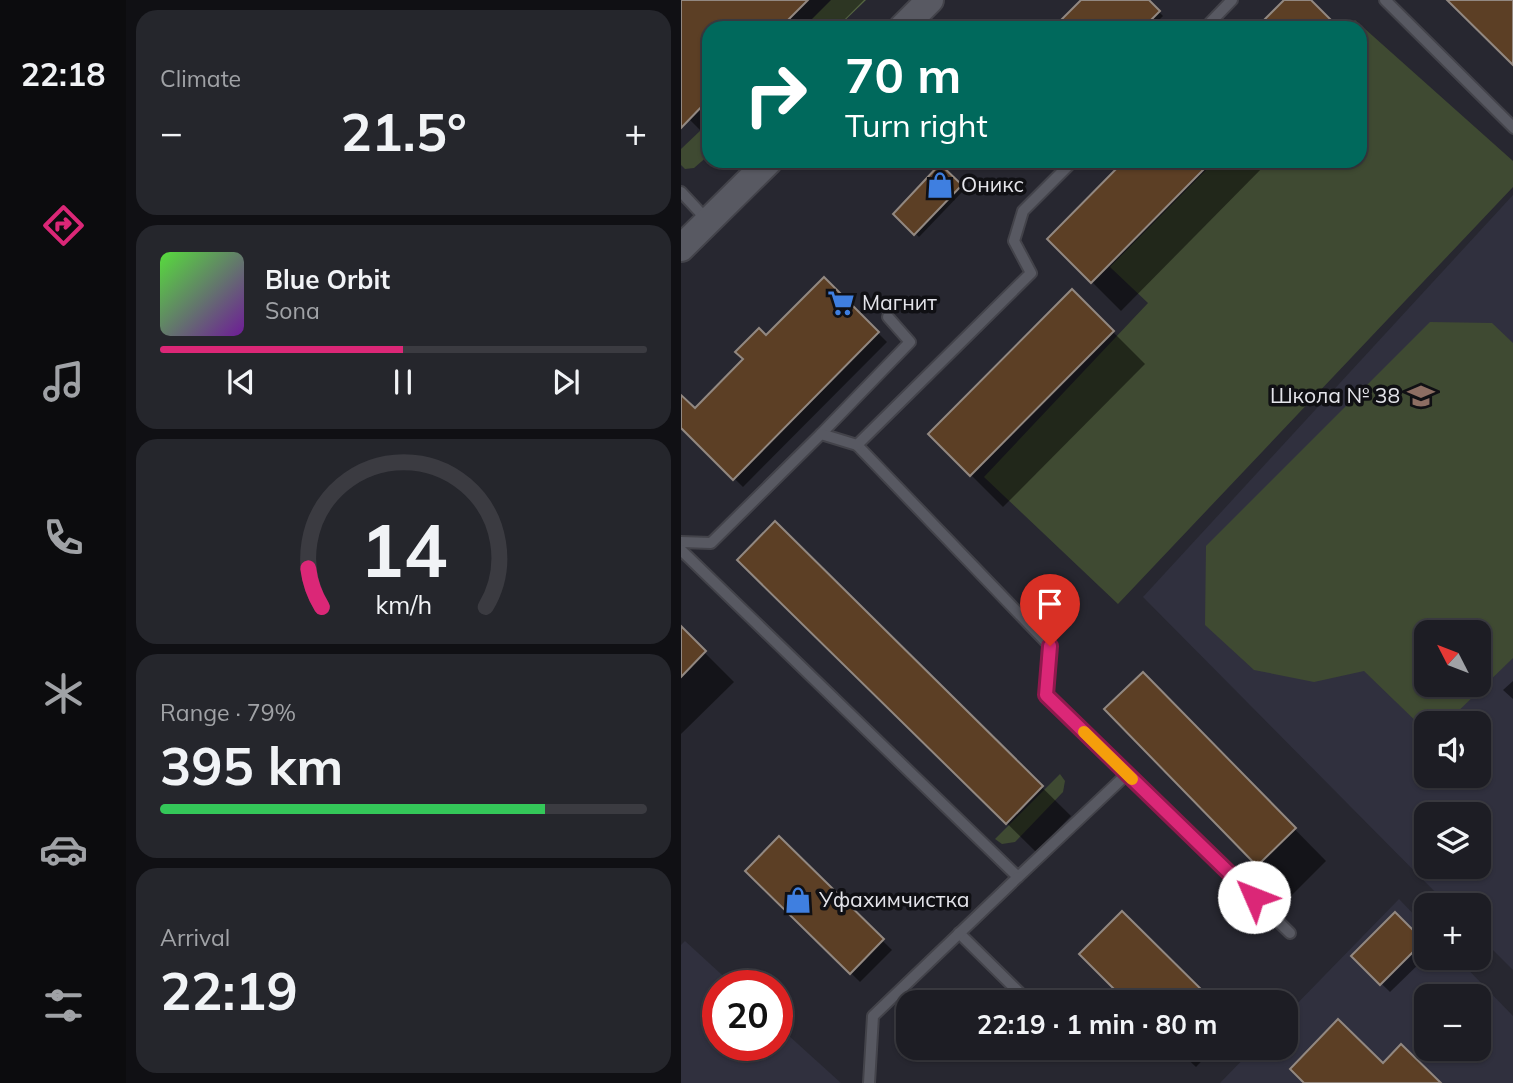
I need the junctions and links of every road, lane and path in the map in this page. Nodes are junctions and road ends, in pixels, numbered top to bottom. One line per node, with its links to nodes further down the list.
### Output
1 (930, 0): 4 (street)
2 (1232, 0): 5 (lane)
3 (1385, 0): 6 (lane)
4 (909, 21)
5 (1212, 21)
6 (1513, 128)
7 (762, 168): 10 (street)
8 (1066, 168): 14 (lane)
9 (681, 192): 10 (lane)
10 (708, 222): 11 (street)
11 (681, 248)
12 (888, 317): 13 (lane)
13 (821, 433): 14 (lane); 15 (lane)
14 (857, 445): 17 (lane)
15 (681, 542)
16 (681, 550): 18 (lane)
17 (1127, 774): 18 (lane); 20 (lane)
18 (1018, 877): 19 (lane)
19 (959, 933): 21 (lane); 22 (lane)
20 (1290, 933)
21 (1017, 990)
22 (869, 1083)

